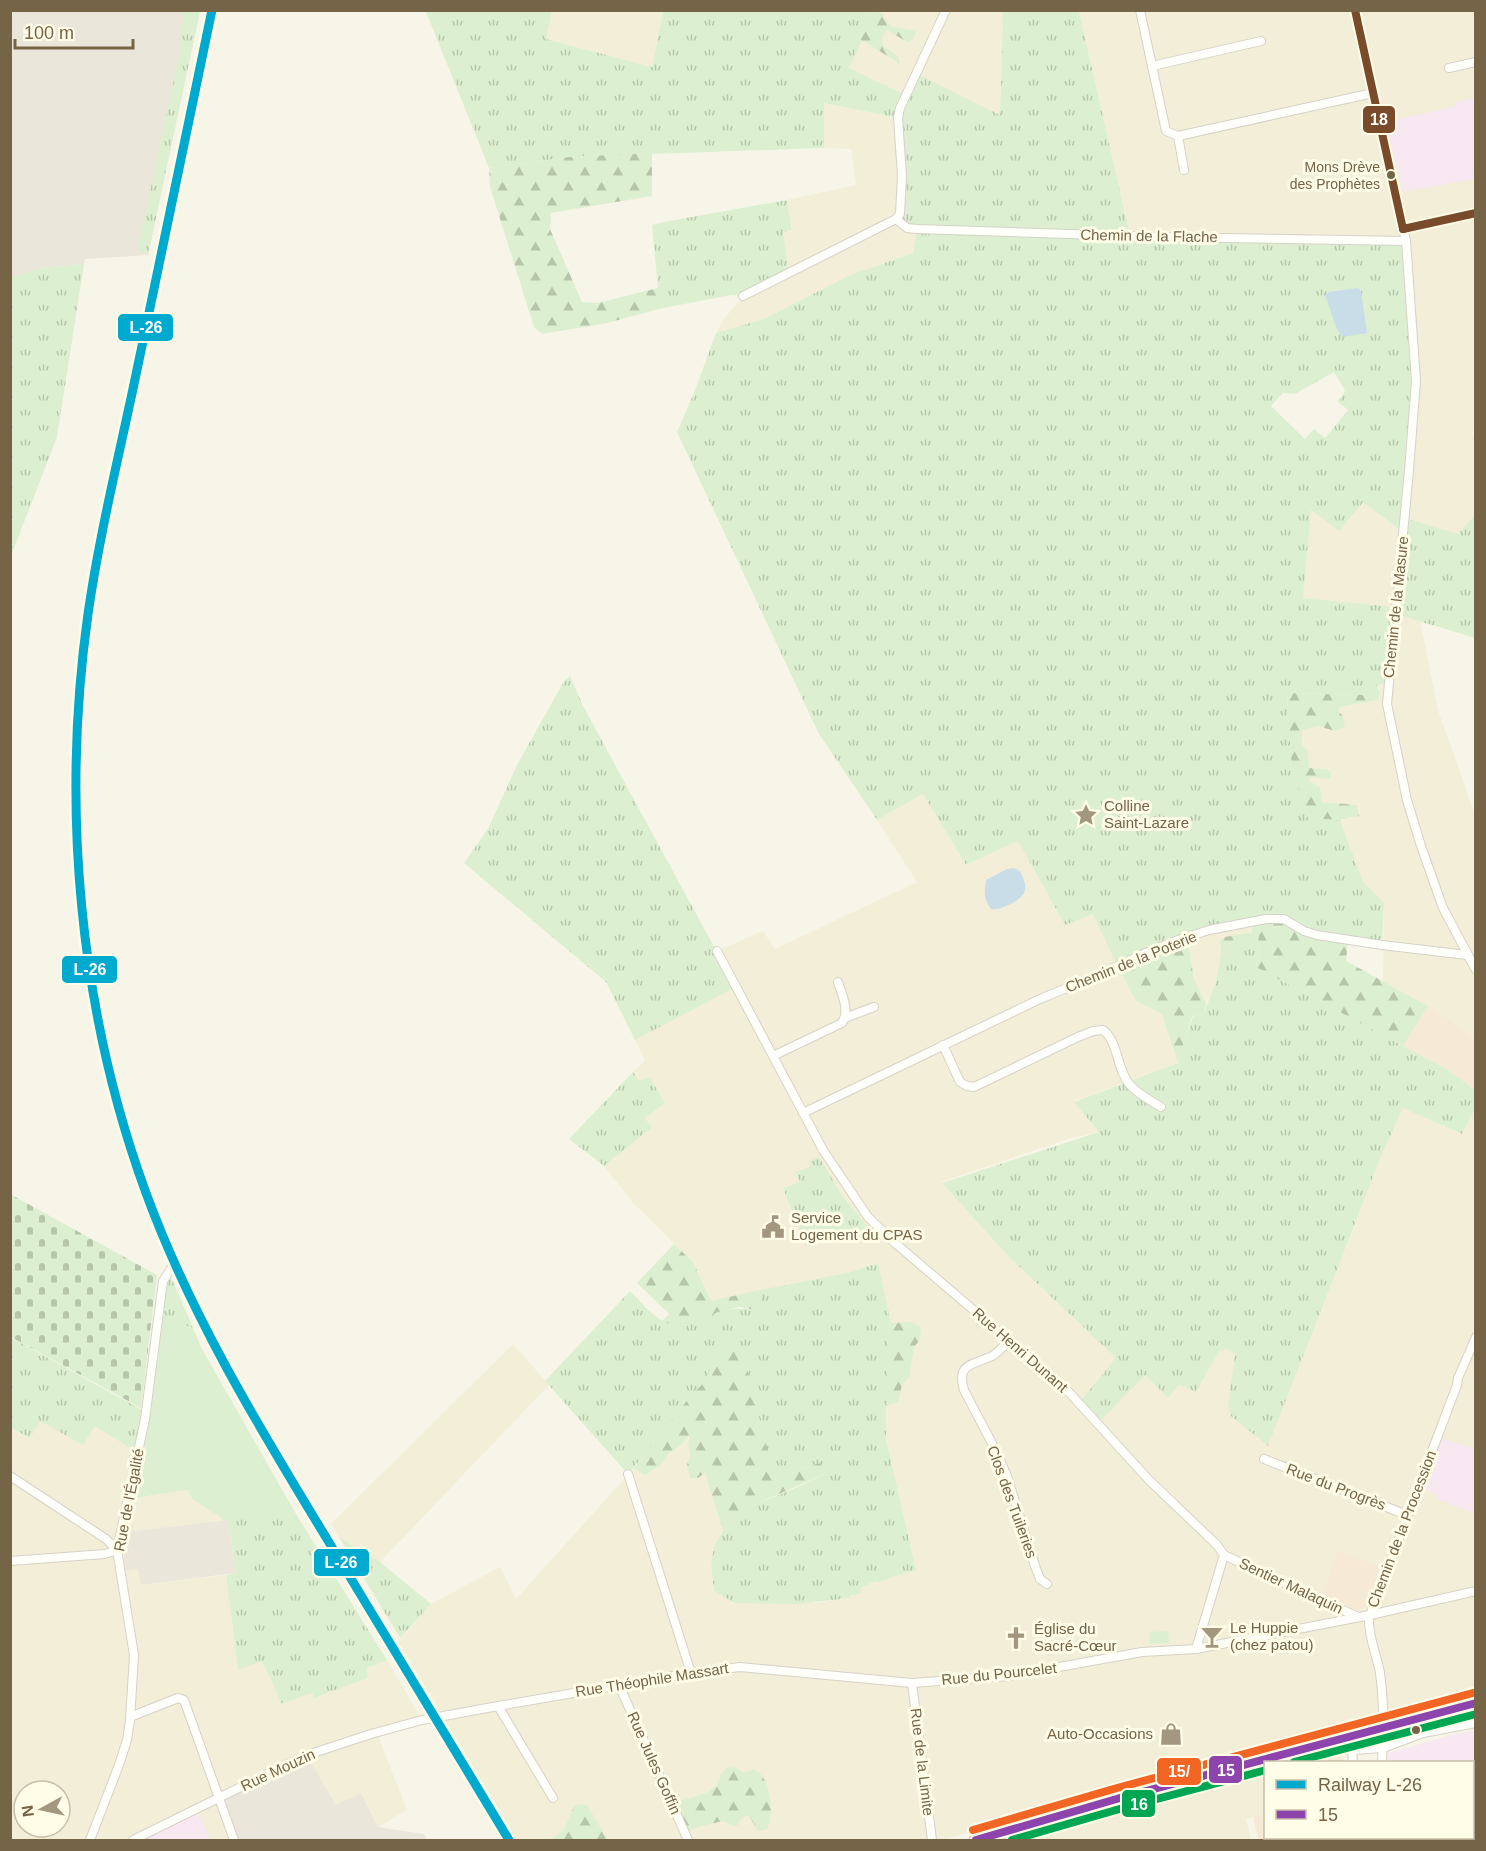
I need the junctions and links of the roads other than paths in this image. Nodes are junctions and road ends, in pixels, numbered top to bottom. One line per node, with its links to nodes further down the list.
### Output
1 (946, 10): 12 (street)
2 (1140, 10): 6 (street)
3 (1355, 10): 8 (street, Chemin de la Masure)
4 (1261, 41): 6 (street)
5 (1476, 62): 7 (street)
6 (1152, 66): 9 (street)
7 (1449, 68)
8 (1373, 93): 9 (street); 13 (street, Chemin de la Masure)
9 (1178, 136): 10 (street)
10 (1184, 170)
11 (1476, 213): 13 (street)
12 (896, 219): 14 (street, Chemin de la Flache); 15 (street)
13 (1403, 230): 14 (street, Chemin de la Masure)
14 (1406, 241): 17 (street, Chemin de la Masure)
15 (743, 296)
16 (717, 951): 23 (street, Rue Henri Dunant)
17 (1467, 955): 18 (street, Chemin de la Masure); 22 (street, Chemin de la Poterie)
18 (1476, 970)
19 (838, 982): 21 (street)
20 (874, 1007): 21 (street)
21 (845, 1018): 23 (street)
22 (943, 1045): 24 (street); 25 (street, Chemin de la Poterie)
23 (773, 1056): 25 (street, Rue Henri Dunant)
24 (1161, 1107)
25 (803, 1113): 28 (street, Rue Henri Dunant)
26 (174, 1264): 33 (street, Rue de l'Égalité)
27 (1476, 1337): 32 (street, Chemin de la Procession)
28 (1010, 1340): 34 (street, Rue Henri Dunant); 36 (street, Clos des Tuileries)
29 (1264, 1459): 32 (street, Rue du Progrès)
30 (628, 1474): 41 (street)
31 (10, 1476): 33 (street)
32 (1407, 1515): 38 (street, Chemin de la Procession)
33 (117, 1550): 35 (street); 48 (street, Rue de l'Égalité)
34 (1224, 1555): 39 (street, Sentier Malaquin); 40 (street)
35 (10, 1561)
36 (1047, 1584)
37 (1476, 1591): 38 (street, Rue du Pourcelet)
38 (1370, 1615): 39 (street, Rue du Pourcelet); 51 (street, Chemin de la Procession)
39 (1358, 1617): 40 (street, Rue du Pourcelet)
40 (1196, 1649): 42 (street, Rue du Pourcelet)
41 (691, 1673): 42 (street, Rue Théophile Massart); 43 (street, Rue Théophile Massart)
42 (912, 1683): 63 (street, Rue de la Limite)
43 (619, 1685): 45 (street, Rue Théophile Massart); 62 (street, Rue Jules Goffin)
44 (1476, 1703): 46 (main road)
45 (498, 1706): 49 (street, Rue Théophile Massart); 58 (street)
46 (1459, 1707): 47 (main road); 51 (main road)
47 (1476, 1708)
48 (130, 1717): 57 (street); 59 (street, Rue de l'Égalité)
49 (430, 1719): 57 (street, Rue Mouzin)
50 (1476, 1723): 53 (street)
51 (1383, 1727): 52 (main road); 53 (street, Chemin de la Procession)
52 (1319, 1745): 54 (street); 64 (main road)
53 (1383, 1748): 54 (street); 56 (street, Chemin de la Procession)
54 (1352, 1750): 55 (street)
55 (1353, 1761)
56 (1382, 1761)
57 (218, 1798): 60 (street, Rue Mouzin); 61 (street)
58 (553, 1798)
59 (90, 1840)
60 (133, 1840)
61 (234, 1840)
62 (688, 1840)
63 (932, 1840)
64 (976, 1840)

